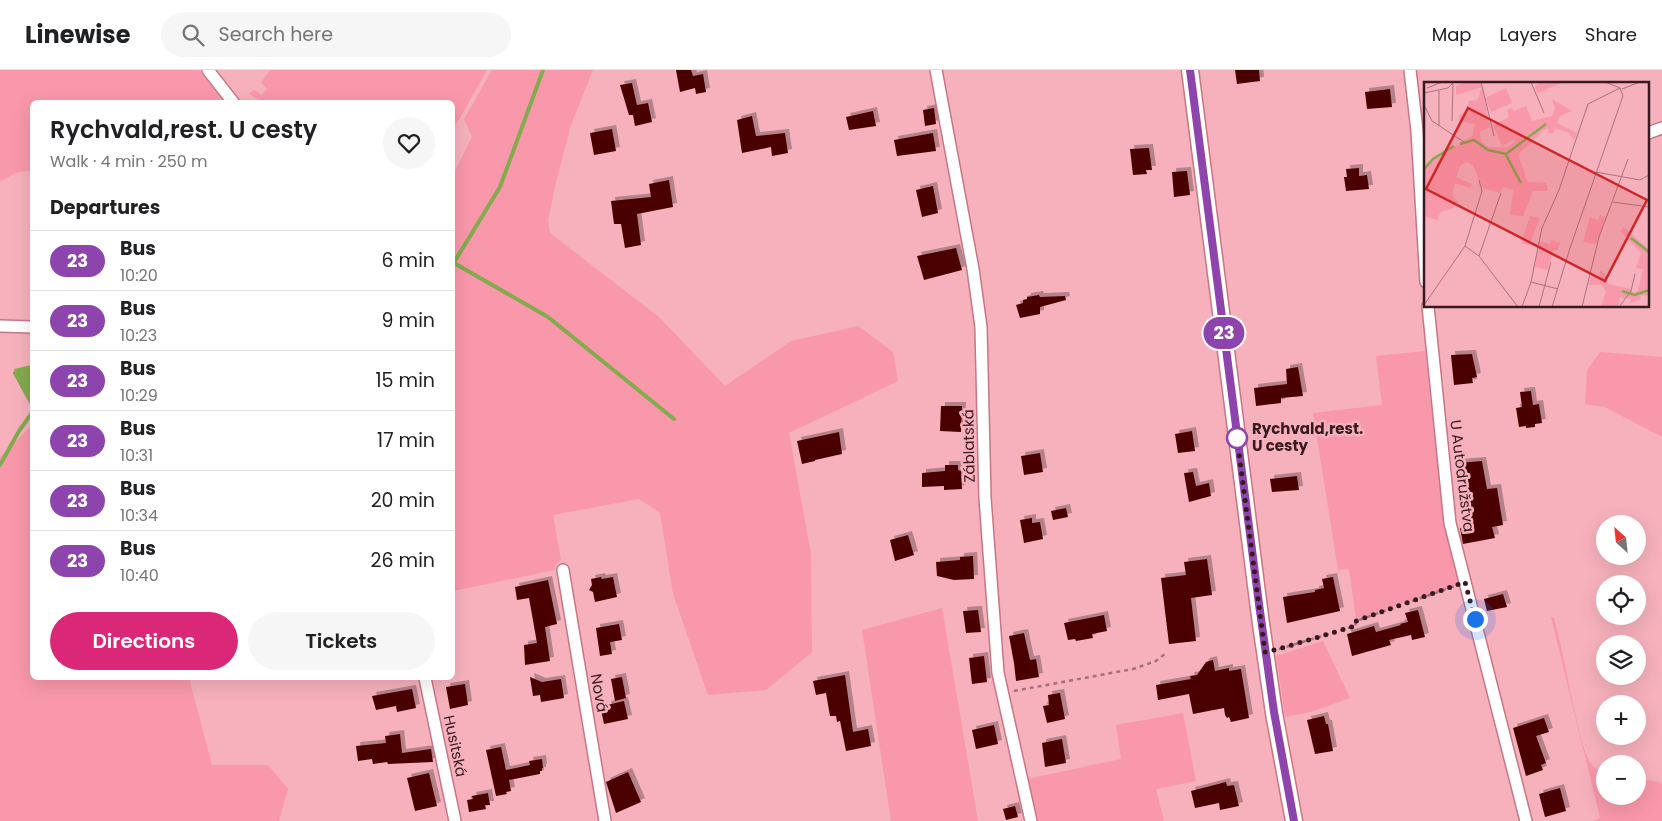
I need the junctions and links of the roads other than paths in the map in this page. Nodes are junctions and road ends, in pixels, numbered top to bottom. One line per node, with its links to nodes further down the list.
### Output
1 (208, 70): 5 (street)
2 (936, 70): 16 (street, Záblatská)
3 (1190, 70): 17 (main road)
4 (1410, 70): 8 (street)
5 (231, 100)
6 (1662, 128): 7 (street)
7 (1650, 132)
8 (1424, 216)
9 (1428, 308): 18 (street, U Autodružstva)
10 (0, 326): 11 (street)
11 (30, 326)
12 (563, 570): 15 (street, Nová)
13 (425, 680): 14 (street, Husitská)
14 (455, 821)
15 (605, 821)
16 (1031, 821)
17 (1294, 821)
18 (1526, 821)

